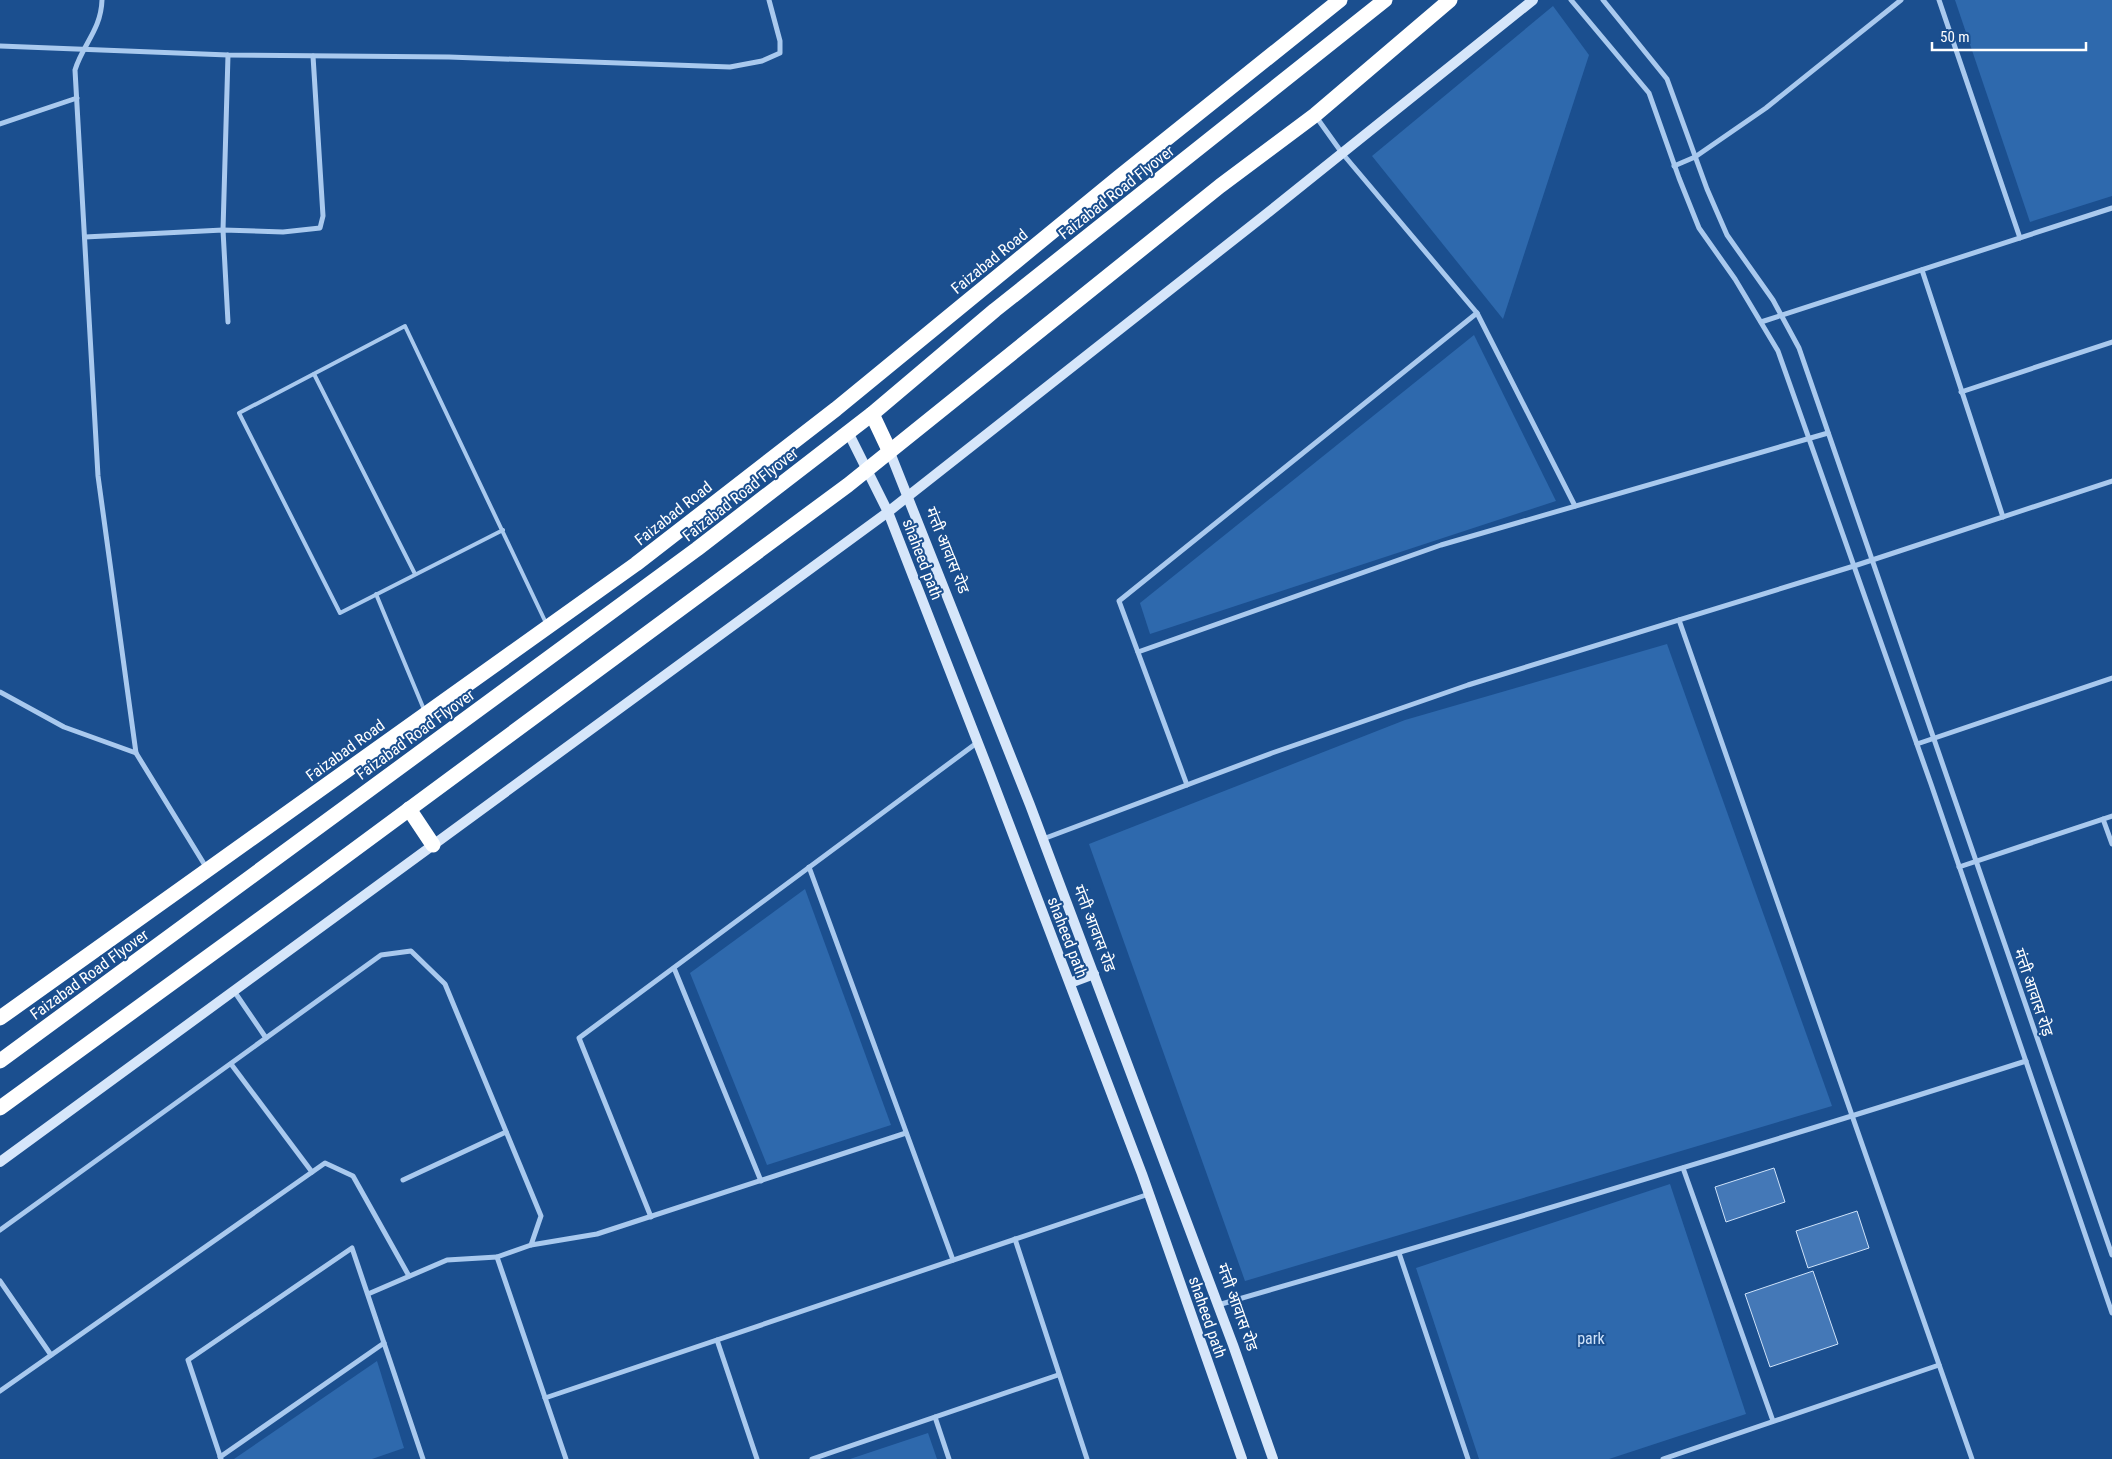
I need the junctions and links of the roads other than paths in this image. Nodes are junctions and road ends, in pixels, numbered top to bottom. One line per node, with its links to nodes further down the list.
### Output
1 (102, 0): 12 (street)
2 (768, 0): 14 (street)
3 (1340, 0): 50 (highway, Faizabad Road)
4 (1386, 0): 33 (highway, Faizabad Road Flyover)
5 (1450, 0): 16 (highway)
6 (1533, 0): 18 (street)
7 (1571, 0): 20 (street)
8 (1604, 0): 19 (street, मंत्ती आवास रोड़)
9 (1901, 0): 19 (street)
10 (1939, 0): 24 (street)
11 (0, 46): 12 (street)
12 (86, 48): 13 (street); 15 (street)
13 (228, 55): 14 (street); 22 (street)
14 (313, 56): 22 (street)
15 (77, 98): 17 (street); 23 (street)
16 (1315, 115): 18 (street); 37 (highway)
17 (0, 124)
18 (1342, 153): 26 (street); 40 (street)
19 (1695, 157): 20 (street); 27 (street, मंत्ती आवास रोड़)
20 (1674, 166): 29 (street)
21 (2112, 208): 24 (street)
22 (223, 230): 23 (street); 28 (street)
23 (84, 237): 58 (street)
24 (2020, 238): 25 (street)
25 (1922, 270): 27 (street); 32 (street)
26 (1477, 313): 41 (street); 51 (street)
27 (1781, 316): 29 (street); 35 (street, मंत्ती आवास रोड़)
28 (228, 322)
29 (1761, 322): 36 (street)
30 (2112, 342): 32 (street)
31 (314, 374): 44 (lane); 47 (lane); 48 (lane)
32 (1961, 392): 43 (street)
33 (872, 414): 34 (highway); 37 (highway, मंत्ती आवास रोड)
34 (848, 432): 38 (street, shaheed path); 76 (highway, Faizabad Road Flyover)
35 (1828, 432): 36 (street); 45 (street, मंत्ती आवास रोड़)
36 (1809, 438): 41 (street); 46 (street)
37 (889, 450): 38 (highway); 40 (street, मंत्ती आवास रोड)
38 (866, 470): 42 (street, shaheed path); 60 (highway)
39 (2112, 481): 43 (street)
40 (908, 496): 42 (street); 63 (street, मंत्ती आवास रोड)
41 (1575, 506): 51 (street)
42 (888, 512): 56 (street, shaheed path); 65 (street)
43 (2002, 517): 45 (street)
44 (503, 530): 47 (lane); 50 (lane)
45 (1872, 560): 46 (street); 55 (street, मंत्ती आवास रोड़)
46 (1854, 566): 49 (street); 57 (street)
47 (415, 574): 48 (lane)
48 (376, 594): 54 (lane)
49 (1679, 620): 59 (street); 80 (street)
50 (548, 627): 54 (highway, Faizabad Road)
51 (1138, 652): 59 (street)
52 (2112, 678): 55 (street)
53 (0, 692): 58 (street)
54 (426, 714): 69 (highway, Faizabad Road)
55 (1934, 738): 57 (street); 66 (street, मंत्ती आवास रोड़)
56 (978, 742): 67 (street); 72 (street, shaheed path)
57 (1917, 744): 68 (street)
58 (136, 753): 69 (street)
59 (1188, 785): 63 (street)
60 (409, 809): 65 (highway); 79 (highway)
61 (2112, 816): 62 (street)
62 (2103, 819): 64 (street); 66 (street)
63 (1043, 839): 71 (street, मंत्ती आवास रोड)
64 (2112, 844)
65 (433, 845): 73 (street)
66 (1976, 861): 68 (street); 94 (street, मंत्ती आवास रोड़)
67 (809, 867): 70 (street); 82 (street)
68 (1959, 867): 77 (street)
69 (208, 870): 74 (highway, Faizabad Road)
70 (674, 968): 87 (street); 89 (street)
71 (1094, 974): 72 (street); 100 (street, मंत्ती आवास रोड)
72 (1070, 983): 88 (street, shaheed path)
73 (234, 991): 75 (street); 83 (street)
74 (0, 1018)
75 (266, 1038): 78 (street); 81 (street)
76 (0, 1061)
77 (2026, 1061): 80 (street); 101 (street)
78 (231, 1064): 85 (street); 90 (street)
79 (0, 1108)
80 (1852, 1117): 84 (street); 105 (street)
81 (506, 1132): 86 (street); 92 (street)
82 (906, 1133): 87 (street); 96 (street)
83 (0, 1162)
84 (1684, 1168): 93 (street); 110 (street)
85 (312, 1172): 97 (street); 104 (street)
86 (404, 1180)
87 (762, 1180): 89 (street)
88 (1149, 1194): 91 (street); 118 (street, shaheed path)
89 (651, 1217): 92 (street)
90 (0, 1230)
91 (1015, 1239): 96 (street); 106 (street)
92 (531, 1245): 95 (street)
93 (1399, 1253): 100 (street); 120 (street)
94 (2112, 1254)
95 (497, 1257): 97 (street); 108 (street)
96 (953, 1260): 102 (street)
97 (409, 1276): 99 (street)
98 (0, 1281): 104 (street)
99 (368, 1294): 103 (street); 111 (street)
100 (1218, 1305): 119 (street, मंत्ती आवास रोड)
101 (2112, 1312)
102 (717, 1340): 108 (street); 114 (street)
103 (384, 1343): 111 (street); 112 (street)
104 (51, 1355): 107 (street)
105 (1939, 1365): 110 (street); 122 (street)
106 (1058, 1375): 109 (street); 117 (street)
107 (0, 1391)
108 (545, 1398): 113 (street)
109 (935, 1417): 115 (street); 116 (street)
110 (1773, 1421): 121 (street)
111 (220, 1458)
112 (421, 1459)
113 (566, 1459)
114 (757, 1459)
115 (812, 1459)
116 (949, 1459)
117 (1087, 1459)
118 (1242, 1459)
119 (1273, 1459)
120 (1468, 1459)
121 (1663, 1459)
122 (1972, 1459)

